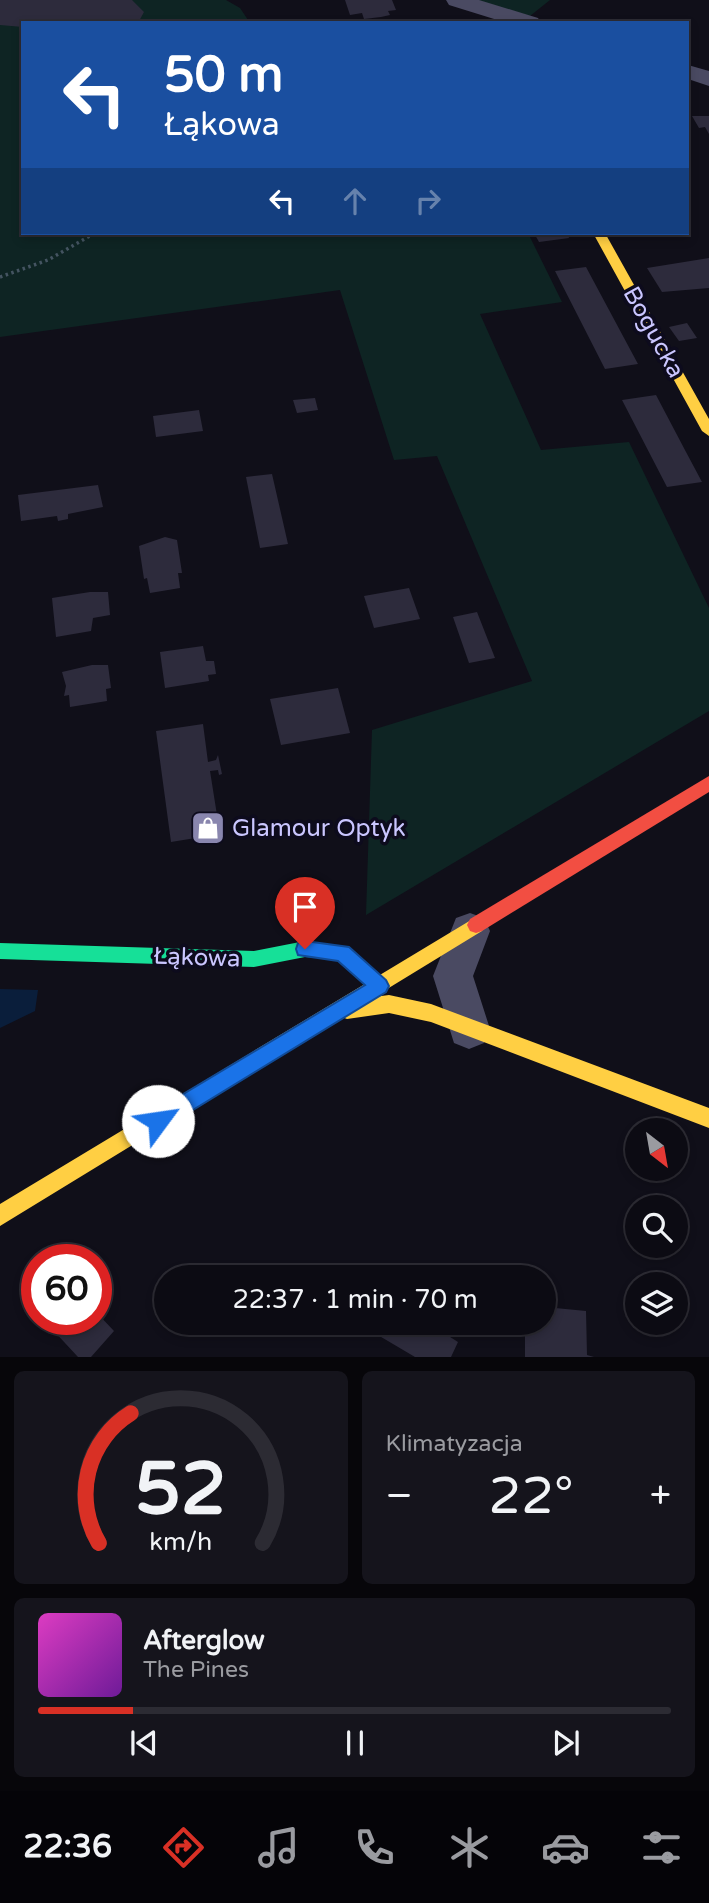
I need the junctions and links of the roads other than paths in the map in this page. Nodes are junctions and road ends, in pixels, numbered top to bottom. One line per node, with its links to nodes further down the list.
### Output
1 (457, 0): 2 (street)
2 (524, 21)
3 (689, 72): 4 (street)
4 (709, 79)
5 (601, 235): 6 (street, Bogucka)
6 (709, 431)
7 (709, 783): 8 (street)
8 (470, 931): 10 (street); 12 (street)
9 (0, 951): 10 (street, Łąkowa)
10 (379, 986): 11 (street)
11 (338, 1011): 12 (street); 14 (street)
12 (469, 1029): 13 (street)
13 (709, 1118)
14 (0, 1216)

